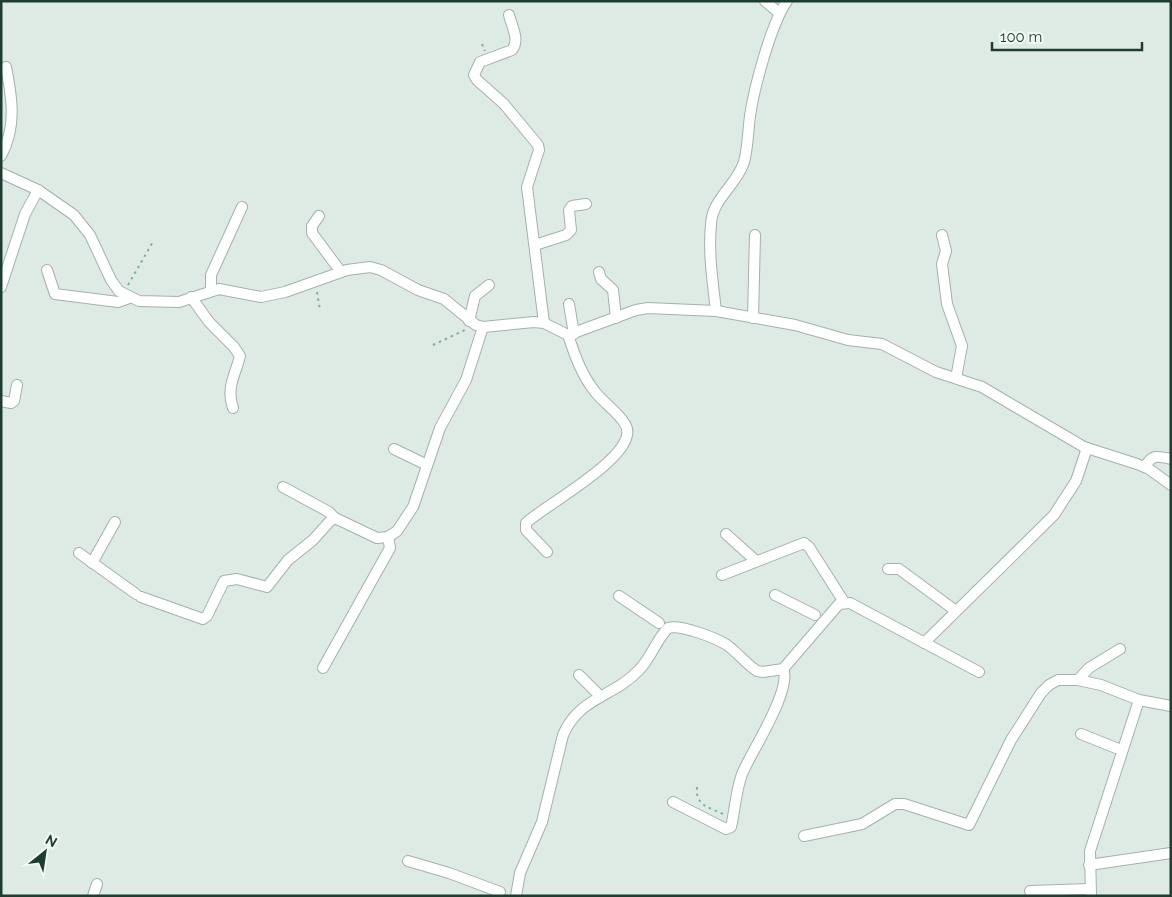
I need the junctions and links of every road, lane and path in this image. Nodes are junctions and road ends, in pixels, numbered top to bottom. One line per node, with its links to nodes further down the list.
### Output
1 (765, 1): 3 (street)
2 (787, 1): 3 (street)
3 (779, 13): 27 (street)
4 (509, 15): 15 (street)
5 (6, 67): 6 (street)
6 (1, 156)
7 (1, 172): 8 (street)
8 (38, 190): 21 (street); 23 (street)
9 (586, 204): 15 (street)
10 (242, 207): 22 (street)
11 (320, 216): 17 (street)
12 (755, 235): 29 (street)
13 (942, 235): 34 (street)
14 (154, 240): 23 (path)
15 (535, 245): 30 (street)
16 (48, 270): 23 (street)
17 (341, 272): 19 (street); 31 (street)
18 (599, 272): 28 (street)
19 (315, 281): 22 (street); 26 (path)
20 (489, 285): 31 (street)
21 (1, 287)
22 (211, 290): 24 (street)
23 (126, 296): 24 (street)
24 (191, 297): 37 (street)
25 (569, 304): 32 (street)
26 (320, 310)
27 (716, 311): 28 (street); 29 (street)
28 (616, 318): 32 (street)
29 (754, 318): 34 (street)
30 (544, 323): 31 (street); 32 (street)
31 (476, 324): 33 (path); 41 (street)
32 (571, 334): 49 (street)
33 (433, 345)
34 (956, 378): 38 (street)
35 (17, 385): 36 (street)
36 (1, 400)
37 (233, 408)
38 (1087, 448): 42 (street); 58 (street)
39 (394, 449): 41 (street)
40 (1171, 459): 42 (street)
41 (427, 465): 48 (street)
42 (1145, 467): 43 (street)
43 (1171, 485)
44 (283, 487): 45 (street)
45 (335, 518): 48 (street); 52 (street)
46 (115, 522): 52 (street)
47 (726, 534): 51 (street)
48 (388, 537): 63 (street)
49 (547, 552)
50 (79, 553): 52 (street)
51 (756, 561): 54 (street); 57 (street)
52 (92, 563)
53 (888, 569): 58 (street)
54 (722, 575)
55 (775, 595): 59 (street)
56 (620, 596): 60 (street)
57 (844, 602): 59 (street); 61 (street)
58 (956, 611): 61 (street)
59 (820, 618): 64 (street)
60 (664, 626): 64 (street); 68 (street)
61 (924, 643): 65 (street)
62 (1120, 649): 67 (street)
63 (323, 668)
64 (783, 669): 75 (street)
65 (979, 672)
66 (579, 676): 68 (street)
67 (1078, 680): 69 (street); 76 (street)
68 (600, 696): 83 (street)
69 (1139, 700): 70 (street); 72 (street)
70 (1171, 706)
71 (1081, 734): 72 (street)
72 (1120, 750): 79 (street)
73 (697, 787): 75 (path)
74 (673, 802): 75 (street)
75 (733, 820)
76 (804, 836)
77 (1171, 853): 79 (street)
78 (408, 861): 83 (street)
79 (1089, 864): 82 (street)
80 (98, 884): 84 (street)
81 (1030, 891): 82 (street)
82 (1090, 892)
83 (509, 895)
84 (93, 896)

